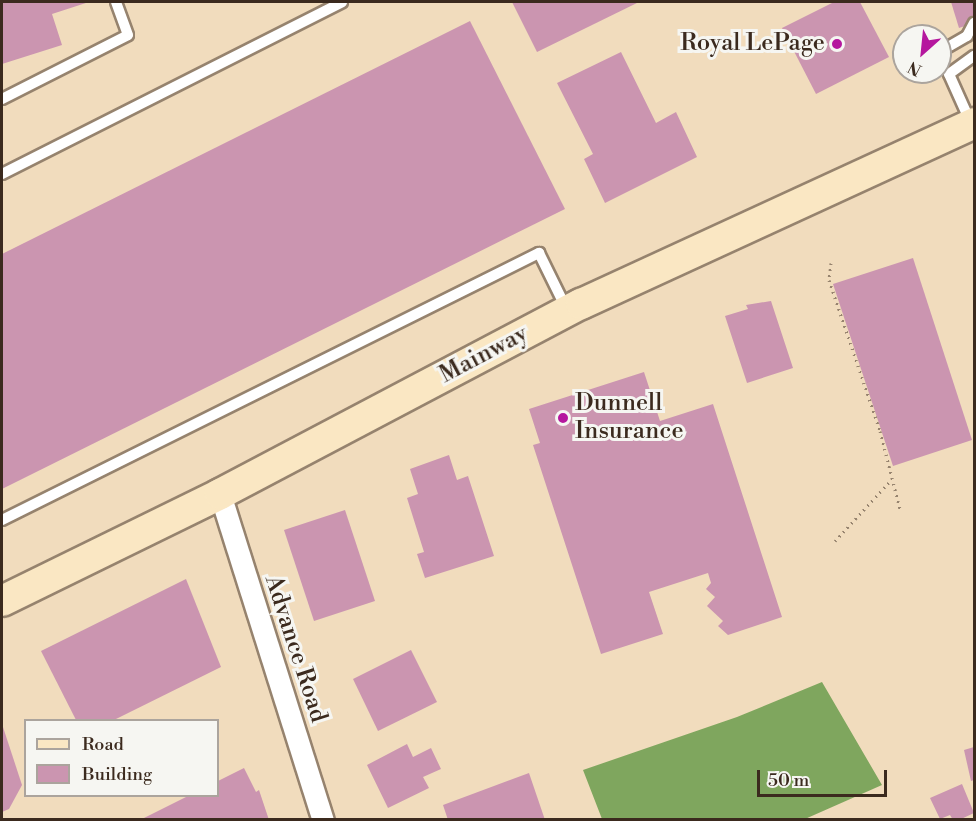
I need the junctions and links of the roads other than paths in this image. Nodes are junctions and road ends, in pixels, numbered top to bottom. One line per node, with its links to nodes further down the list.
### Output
1 (116, 2): 6 (lane)
2 (342, 2): 8 (lane)
3 (970, 27): 4 (lane)
4 (952, 42)
5 (975, 56): 7 (lane)
6 (2, 99)
7 (973, 124): 9 (street, Mainway)
8 (2, 174)
9 (567, 311): 10 (street, Mainway); 11 (lane)
10 (220, 494): 12 (street, Mainway); 13 (street, Advance Road)
11 (2, 520)
12 (2, 601)
13 (322, 819)

